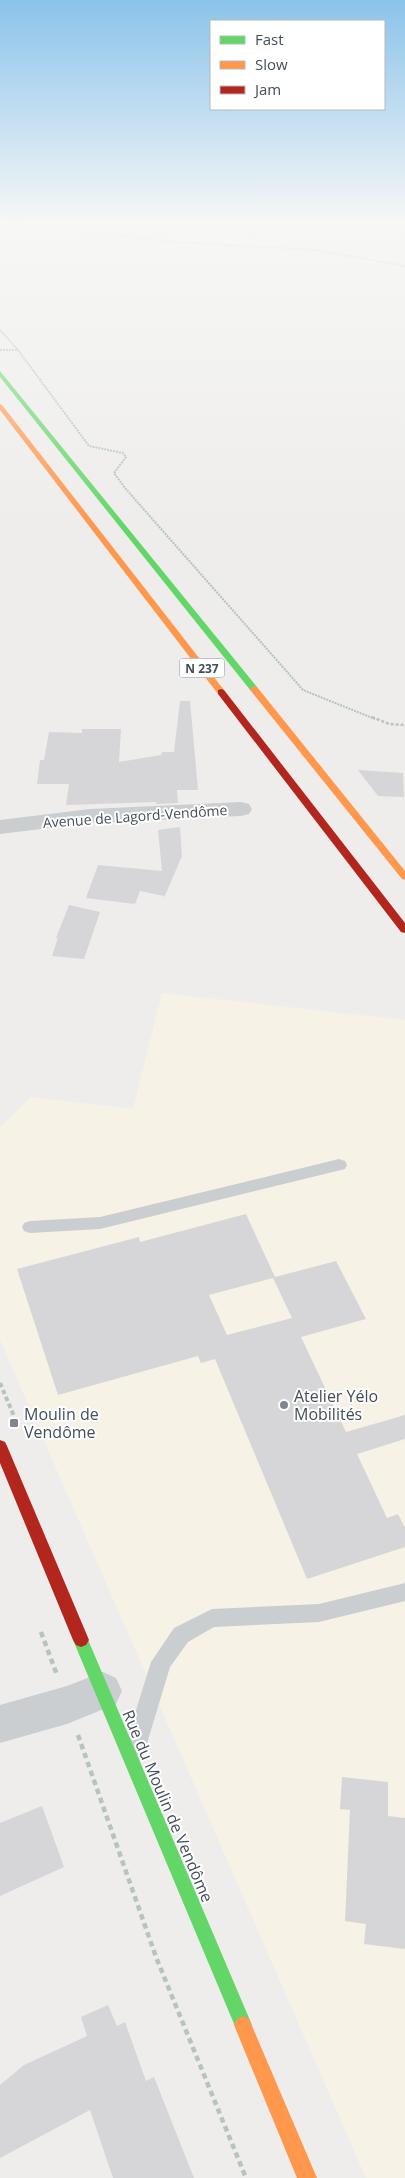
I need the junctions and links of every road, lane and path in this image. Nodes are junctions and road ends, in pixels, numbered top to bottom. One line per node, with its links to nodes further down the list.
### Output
1 (0, 330): 3 (path)
2 (0, 350): 3 (path)
3 (18, 350): 6 (path)
4 (0, 373): 9 (main road, N 237)
5 (0, 406): 10 (main road, N 237)
6 (405, 724)
7 (241, 809): 8 (street, Avenue de Lagord-Vendôme)
8 (0, 827)
9 (405, 877)
10 (405, 930)
11 (339, 1165): 12 (lane)
12 (30, 1228)
13 (0, 1446): 15 (main road, Rue du Moulin de Vendôme)
14 (405, 1592): 18 (lane)
15 (103, 1691): 16 (street); 18 (main road, Rue du Moulin de Vendôme)
16 (67, 1705): 17 (street); 19 (path)
17 (0, 1724)
18 (131, 1760): 20 (main road, Rue du Moulin de Vendôme)
19 (246, 2178)
20 (307, 2178)

